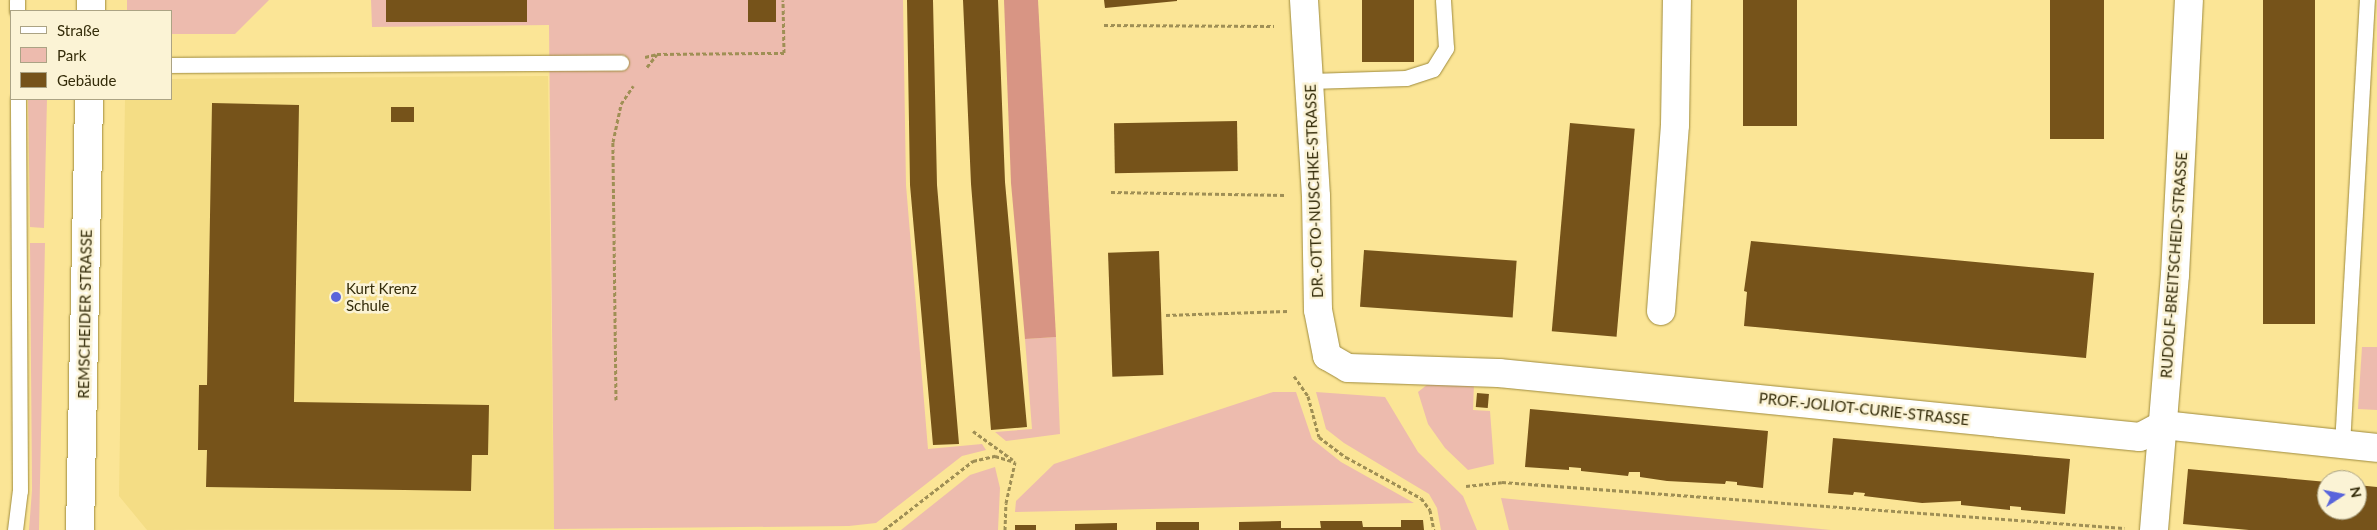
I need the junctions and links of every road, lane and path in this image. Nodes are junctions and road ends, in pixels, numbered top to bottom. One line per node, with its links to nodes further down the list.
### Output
1 (783, 0): 8 (path)
2 (1443, 0): 12 (lane)
3 (1677, 0): 19 (street)
4 (2188, 0): 24 (street, RUDOLF-BREITSCHEID-STRASSE)
5 (2367, 0): 26 (lane)
6 (1305, 13): 7 (path); 12 (street, DR.-OTTO-NUSCHKE-STRASSE)
7 (1104, 25)
8 (657, 54): 9 (path); 11 (path)
9 (621, 63): 10 (lane)
10 (172, 64)
11 (641, 75)
12 (1310, 81): 17 (street, DR.-OTTO-NUSCHKE-STRASSE)
13 (636, 82): 23 (path)
14 (18, 100): 31 (lane)
15 (89, 100): 32 (street, REMSCHEIDER STRASSE)
16 (1111, 192): 17 (path)
17 (1316, 196): 18 (street, DR.-OTTO-NUSCHKE-STRASSE)
18 (1318, 310): 20 (path); 21 (street, DR.-OTTO-NUSCHKE-STRASSE)
19 (1661, 311)
20 (1166, 315)
21 (1348, 368): 24 (street, PROF.-JOLIOT-CURIE-STRASSE)
22 (1294, 376): 35 (path)
23 (616, 400)
24 (2162, 425): 26 (street); 30 (street, RUDOLF-BREITSCHEID-STRASSE)
25 (973, 431): 28 (path)
26 (2342, 445): 27 (street)
27 (2377, 448)
28 (1015, 462): 33 (path); 34 (path)
29 (1466, 486): 30 (path)
30 (2142, 529)
31 (16, 530)
32 (80, 530)
33 (884, 530)
34 (1005, 530)
35 (1434, 530)

